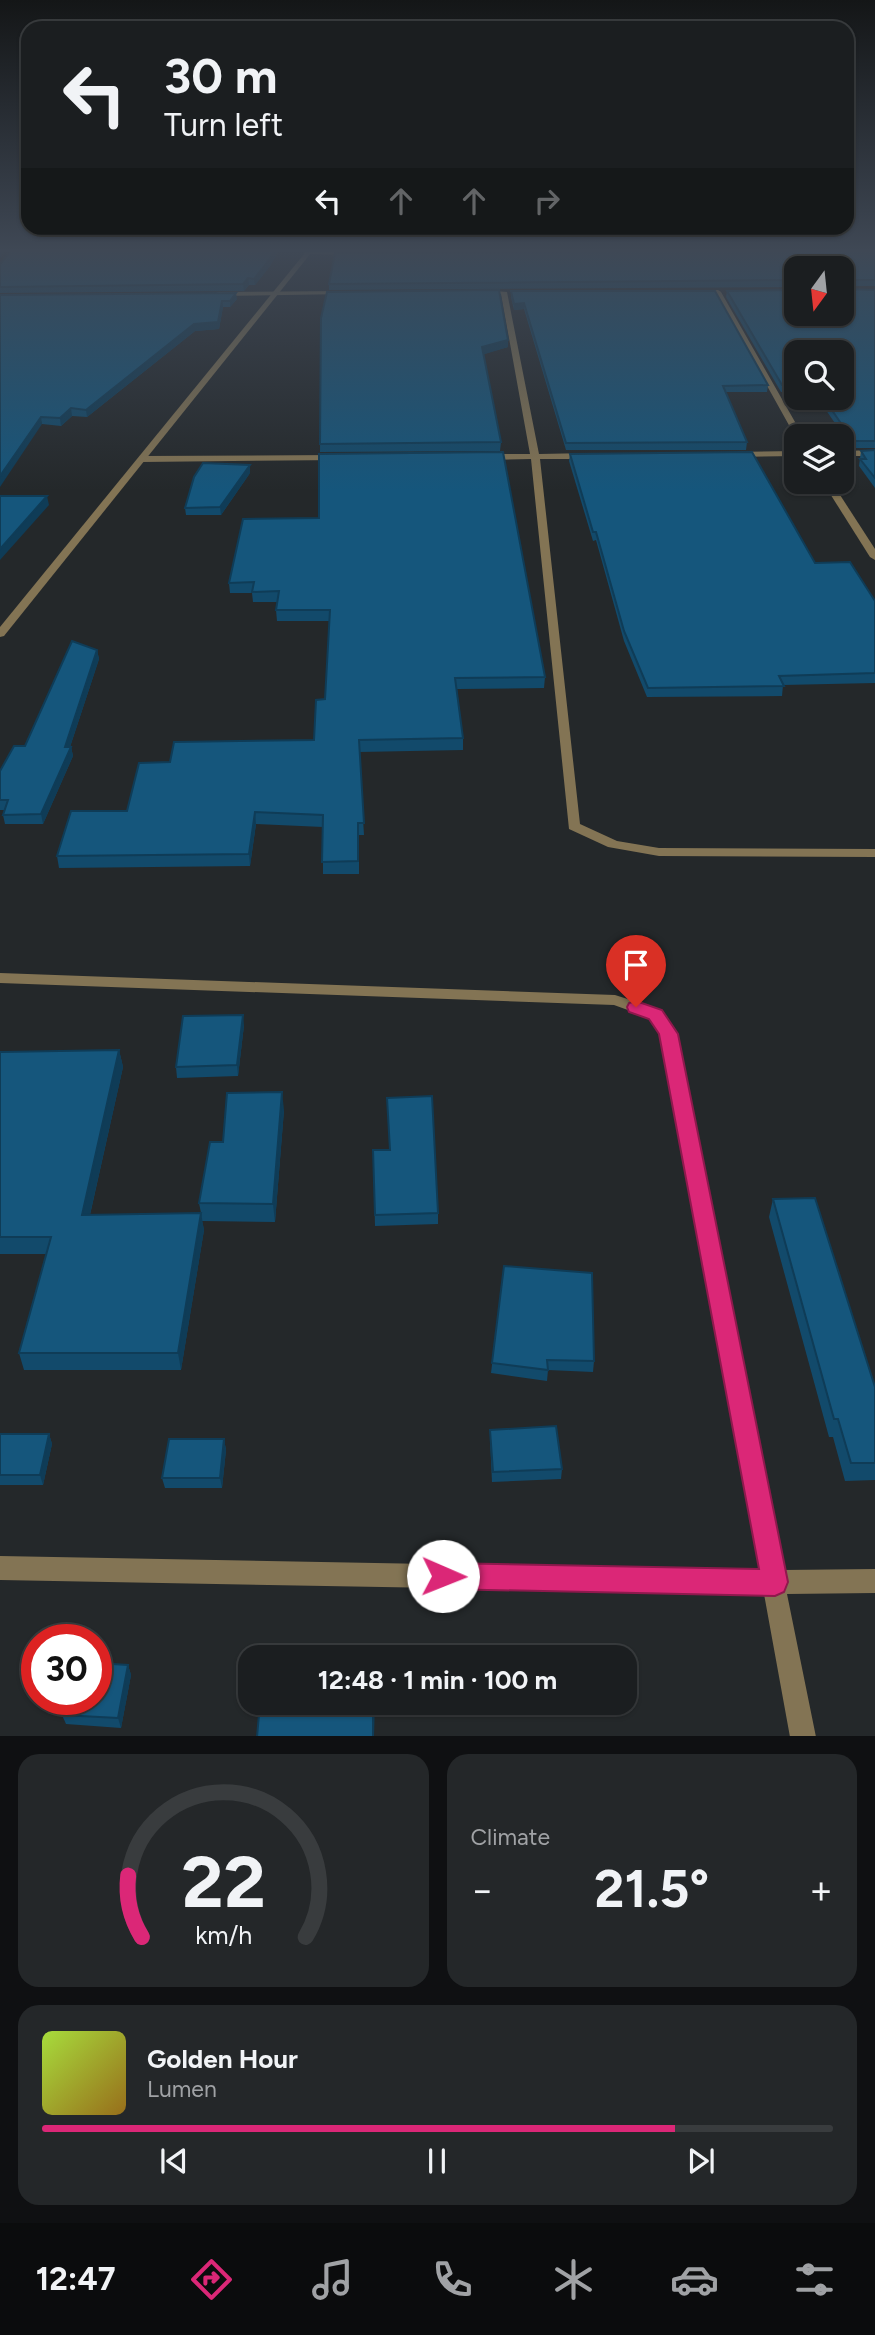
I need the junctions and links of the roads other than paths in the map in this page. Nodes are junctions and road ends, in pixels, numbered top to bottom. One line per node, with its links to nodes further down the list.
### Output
1 (246, 329): 13 (street)
2 (511, 329): 9 (street)
3 (739, 329): 4 (street)
4 (792, 424)
5 (875, 453): 7 (street)
6 (784, 454): 8 (street)
7 (854, 454)
8 (727, 455)
9 (535, 456): 10 (street); 11 (street); 17 (street)
10 (604, 456)
11 (481, 457)
12 (345, 458): 13 (street)
13 (142, 459): 16 (street)
14 (834, 494): 15 (street)
15 (875, 557)
16 (0, 634)
17 (875, 853)
18 (0, 978): 21 (street)
19 (0, 1568): 21 (street)
20 (875, 1581): 21 (street)
21 (775, 1582): 22 (street)
22 (803, 1736)

